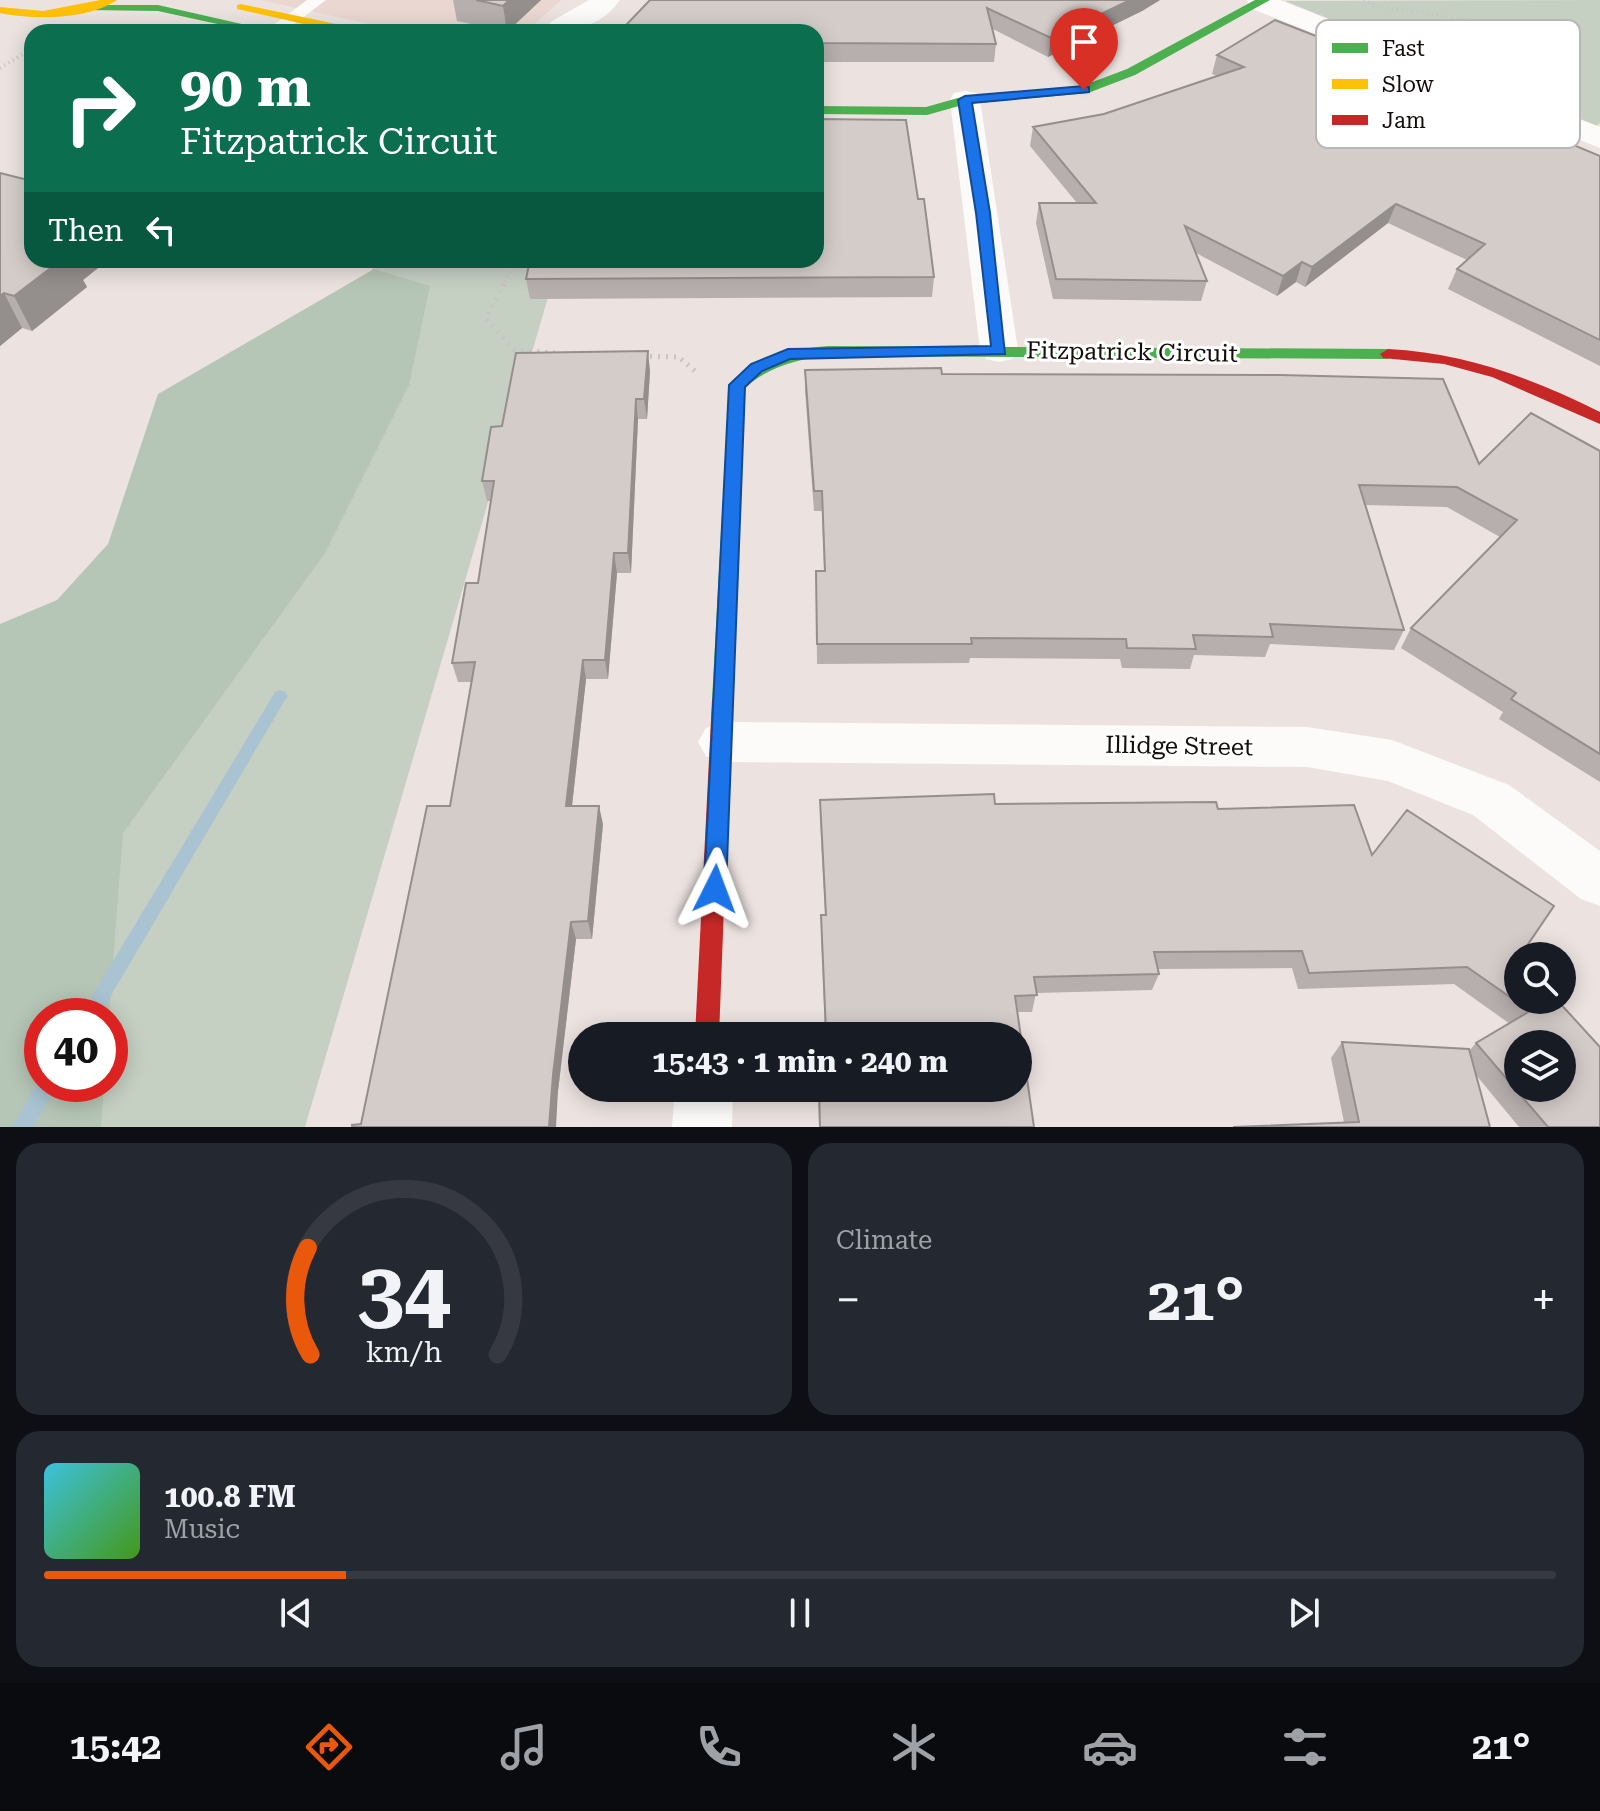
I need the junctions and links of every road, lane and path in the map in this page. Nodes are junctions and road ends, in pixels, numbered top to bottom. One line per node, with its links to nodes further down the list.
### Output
1 (111, 0): 6 (street)
2 (212, 0): 10 (street)
3 (318, 0): 10 (lane)
4 (1364, 0): 11 (path)
5 (1262, 1): 12 (street); 23 (street)
6 (91, 8): 8 (street); 14 (street)
7 (0, 10): 8 (street)
8 (71, 14): 13 (street)
9 (594, 15): 17 (street)
10 (293, 18): 15 (lane); 16 (street)
11 (1466, 20)
12 (1316, 23)
13 (44, 24)
14 (234, 24)
15 (284, 24)
16 (320, 24)
17 (566, 24)
18 (24, 31): 19 (street)
19 (17, 34)
20 (24, 54): 21 (path)
21 (0, 68)
22 (929, 92): 23 (street)
23 (965, 100): 24 (street); 28 (street)
24 (824, 110)
25 (1580, 130): 26 (street)
26 (1600, 138)
27 (512, 268): 29 (path)
28 (999, 350): 31 (street, Fitzpatrick Circuit); 32 (street, Fitzpatrick Circuit)
29 (557, 353)
30 (632, 356): 31 (path)
31 (737, 385): 33 (street)
32 (1600, 419)
33 (723, 742): 34 (street, Illidge Street); 35 (street)
34 (1600, 882)
35 (708, 1022)
36 (703, 1102): 37 (street)
37 (702, 1127)

